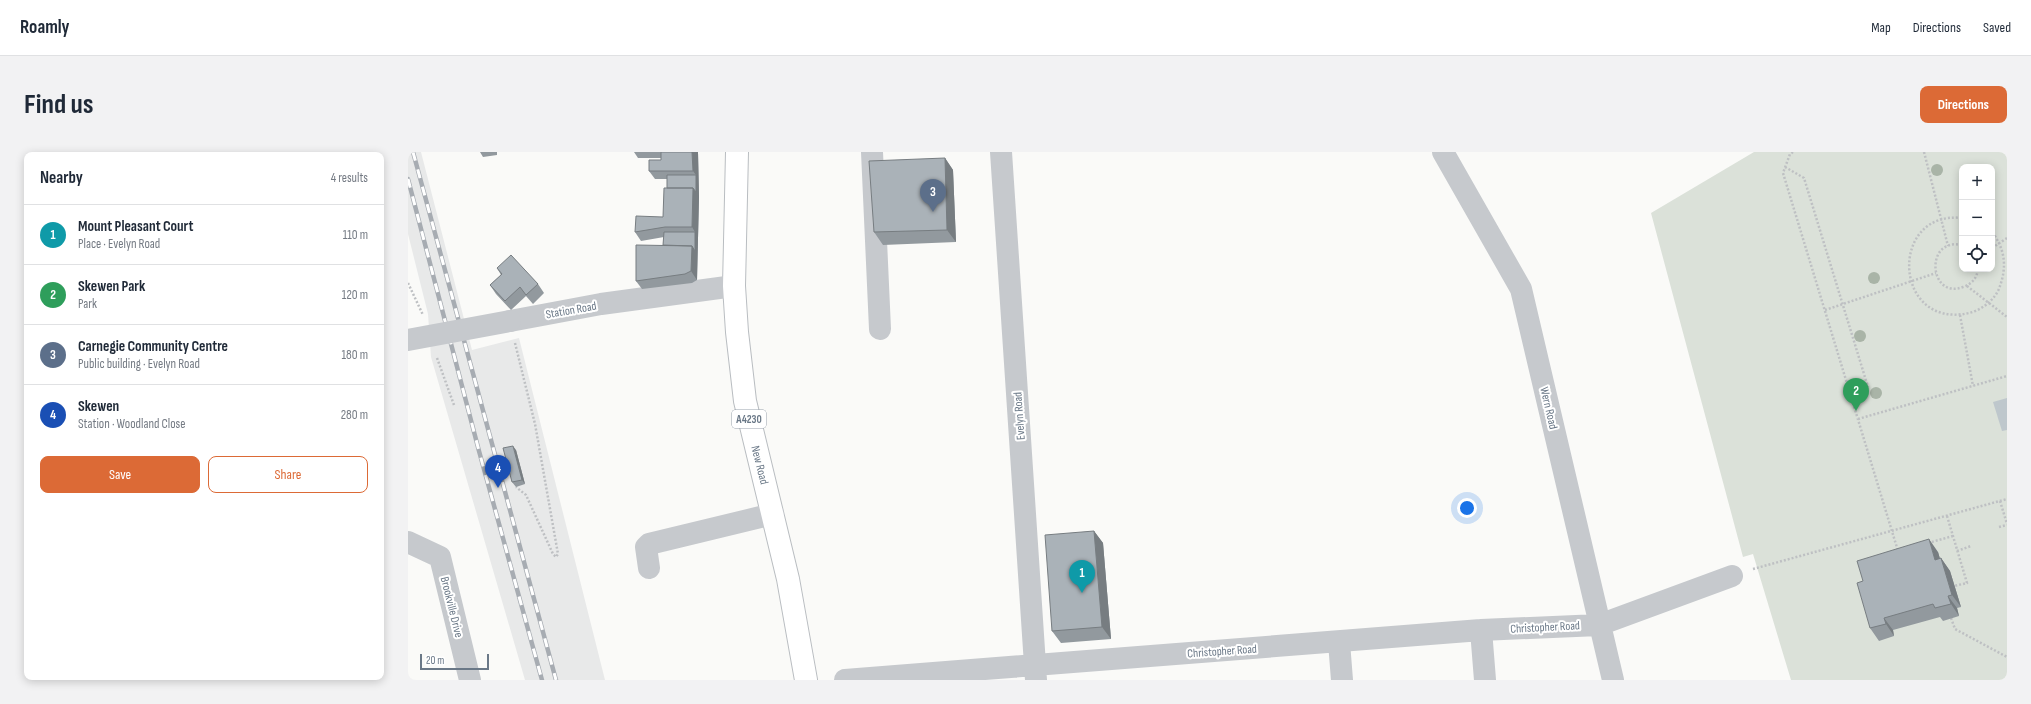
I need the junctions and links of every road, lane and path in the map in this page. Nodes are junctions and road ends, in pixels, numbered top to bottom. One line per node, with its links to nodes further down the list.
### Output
1 (737, 152): 19 (main road, New Road / A4230)
2 (872, 152): 27 (street)
3 (1001, 152): 57 (street, Evelyn Road)
4 (1443, 152): 53 (street, Wern Road)
5 (1793, 152): 7 (path)
6 (1924, 152): 9 (path)
7 (1785, 167): 22 (path); 23 (path)
8 (1959, 218): 9 (path)
9 (1941, 219): 14 (path); 18 (path)
10 (1995, 236): 12 (path)
11 (2007, 238): 12 (path)
12 (2000, 243): 15 (path); 21 (path)
13 (1959, 245): 14 (path)
14 (1948, 246): 17 (path)
15 (1995, 246)
16 (1977, 272): 20 (path)
17 (1936, 274): 18 (path); 20 (path)
18 (1911, 282): 22 (path); 24 (path)
19 (734, 286): 26 (street, Station Road); 36 (main road, New Road / A4230)
20 (1967, 286): 21 (path)
21 (1988, 303): 24 (path); 25 (path)
22 (1842, 305): 23 (path); 30 (path)
23 (1825, 310): 32 (path)
24 (1960, 315): 31 (path)
25 (2007, 317)
26 (510, 321): 28 (street, Station Road, bridge); 33 (path)
27 (880, 329)
28 (408, 340)
29 (2007, 376): 31 (path)
30 (1868, 386)
31 (1974, 386): 32 (path)
32 (1858, 419): 40 (path)
33 (516, 487)
34 (2007, 499): 35 (path)
35 (2000, 501): 37 (path); 38 (path)
36 (773, 514): 49 (street); 59 (main road, New Road / A4230)
37 (1947, 516): 40 (path); 41 (path)
38 (2007, 524): 39 (path)
39 (1999, 527)
40 (1892, 531): 46 (path); 50 (path)
41 (1953, 536): 43 (path); 47 (path)
42 (408, 542): 58 (street, Brookville Drive)
43 (1925, 543)
44 (1971, 546): 47 (path)
45 (1904, 549): 46 (path)
46 (1898, 551): 48 (path)
47 (1957, 551): 51 (path)
48 (1899, 557)
49 (649, 568)
50 (1732, 576): 53 (street, Christopher Road)
51 (1954, 586)
52 (1952, 618): 56 (path)
53 (1599, 625): 54 (street, Christopher Road); 63 (street, Wern Road)
54 (1481, 630): 55 (street, Christopher Road); 62 (street)
55 (1339, 642): 57 (street, Christopher Road); 61 (street)
56 (2007, 657)
57 (1035, 672): 60 (street, Christopher Road)
58 (470, 680)
59 (806, 680)
60 (845, 680)
61 (1342, 680)
62 (1485, 680)
63 (1613, 680)

